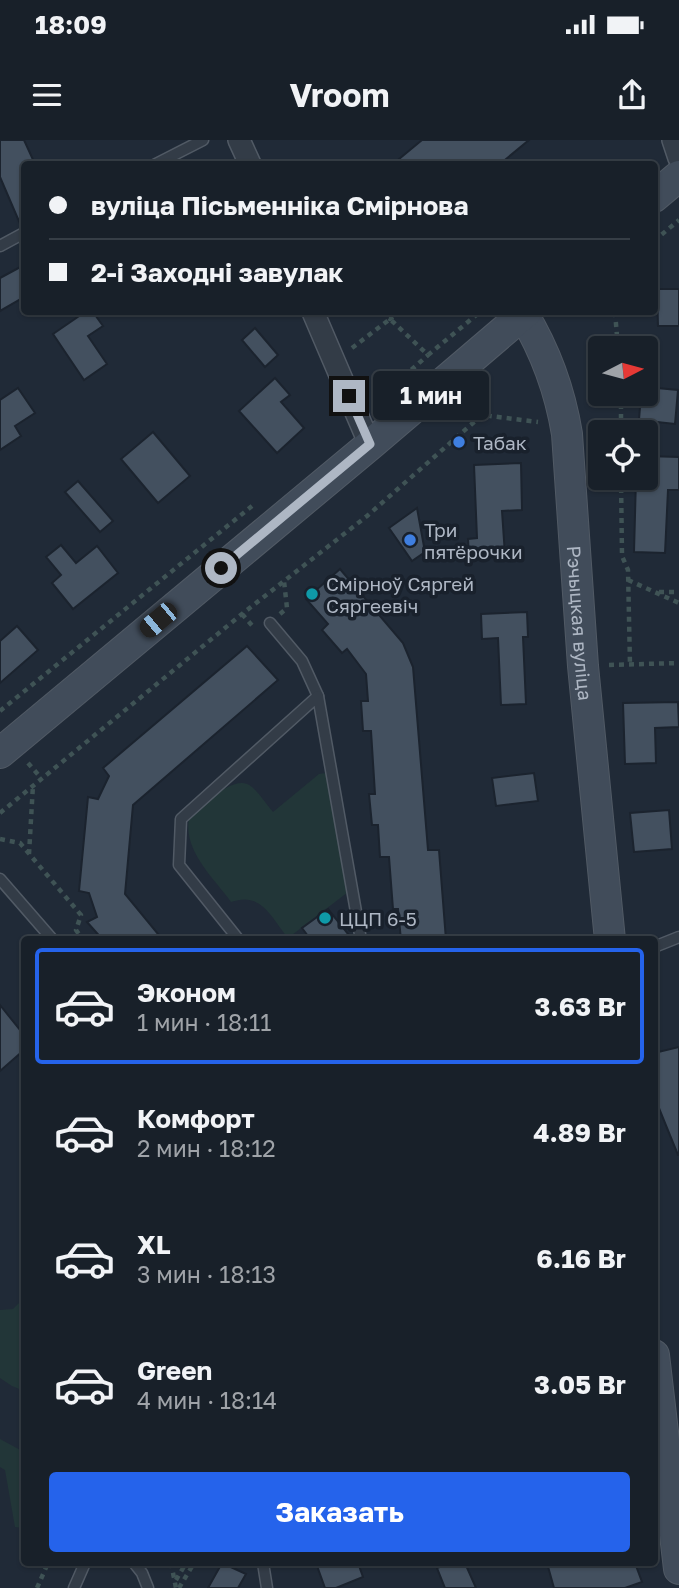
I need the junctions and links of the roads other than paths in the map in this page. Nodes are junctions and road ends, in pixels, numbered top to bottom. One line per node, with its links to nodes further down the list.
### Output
1 (203, 140): 5 (lane)
2 (240, 140): 6 (street)
3 (673, 140): 4 (street)
4 (679, 158)
5 (162, 161)
6 (249, 161)
7 (679, 176): 8 (main road)
8 (658, 194)
9 (21, 235): 10 (lane)
10 (0, 246)
11 (314, 315): 14 (street)
12 (522, 315): 14 (main road)
13 (525, 315): 22 (main road, Рэчыцкая вуліца)
14 (370, 444): 17 (main road)
15 (270, 623): 16 (lane)
16 (318, 696): 20 (lane); 21 (lane)
17 (0, 753)
18 (0, 879): 19 (lane)
19 (50, 936)
20 (236, 936)
21 (360, 936)
22 (610, 936)
23 (679, 937): 24 (lane)
24 (658, 945)
25 (658, 1389): 29 (main road)
26 (84, 1566): 30 (lane)
27 (136, 1566): 31 (lane)
28 (263, 1566): 32 (lane)
29 (679, 1569)
30 (75, 1588)
31 (148, 1588)
32 (267, 1588)

